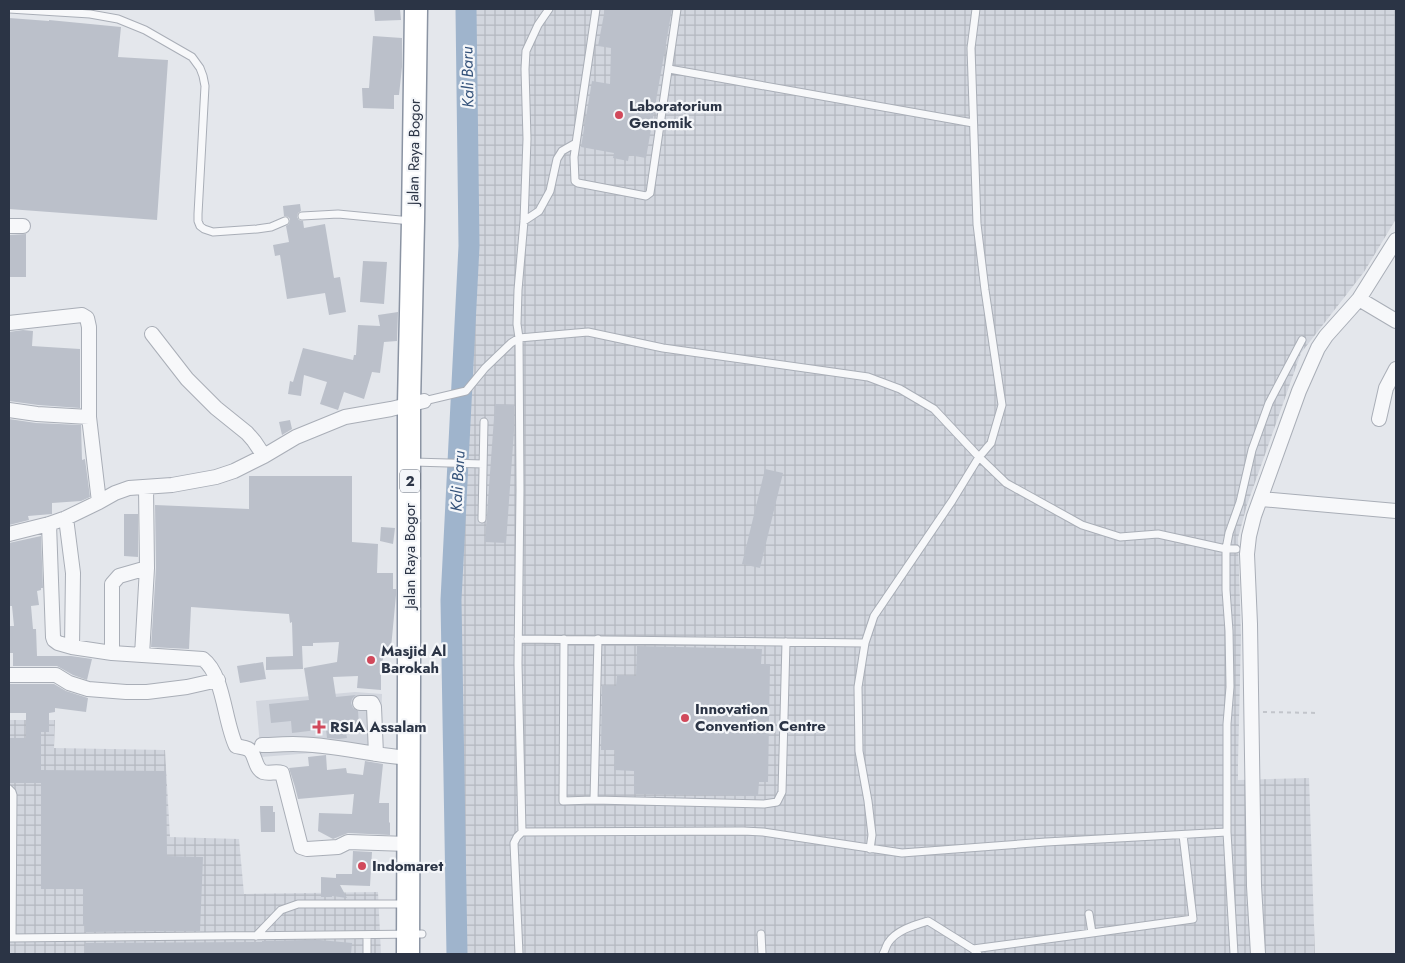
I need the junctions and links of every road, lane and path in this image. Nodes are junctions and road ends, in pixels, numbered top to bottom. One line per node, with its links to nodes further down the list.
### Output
1 (9, 9): 12 (lane)
2 (416, 9): 13 (highway, Jalan Raya Bogor / 2)
3 (430, 9): 23 (highway, Jalan Raya Bogor / 2)
4 (549, 9): 14 (lane)
5 (596, 9): 10 (lane)
6 (677, 9): 8 (lane)
7 (976, 9): 9 (lane)
8 (669, 68): 9 (lane); 10 (lane)
9 (974, 123): 29 (lane)
10 (576, 143): 14 (lane)
11 (302, 216): 13 (lane)
12 (285, 221)
13 (413, 221): 23 (highway, Jalan Raya Bogor / 2)
14 (524, 221): 20 (lane)
15 (1396, 240): 16 (street)
16 (1359, 299): 17 (street); 33 (street)
17 (1396, 321)
18 (9, 323): 25 (street)
19 (152, 334): 28 (street)
20 (519, 338): 23 (lane); 29 (lane); 43 (lane)
21 (1302, 340): 41 (lane)
22 (1396, 369): 26 (street)
23 (416, 402): 28 (street); 30 (highway, Jalan Raya Bogor / 2)
24 (9, 410): 25 (street)
25 (90, 417): 34 (street)
26 (1379, 419)
27 (484, 422): 31 (lane)
28 (264, 456): 32 (street)
29 (979, 457): 41 (lane); 47 (lane)
30 (417, 462): 31 (lane); 58 (highway, Jalan Raya Bogor / 2); 73 (highway, Jalan Raya Bogor / 2)
31 (483, 464): 37 (lane)
32 (146, 488): 34 (street); 42 (street)
33 (1261, 499): 35 (street); 54 (street)
34 (99, 502): 36 (street)
35 (1396, 511)
36 (66, 518): 38 (street); 48 (street)
37 (482, 519)
38 (49, 524): 39 (street); 48 (street)
39 (9, 534)
40 (1236, 548): 41 (lane)
41 (1226, 549): 62 (lane)
42 (147, 568): 49 (street); 50 (street)
43 (518, 639): 44 (lane); 61 (lane)
44 (564, 639): 45 (lane); 60 (lane)
45 (598, 639): 46 (lane); 60 (lane)
46 (786, 642): 47 (lane); 60 (lane)
47 (865, 643): 65 (lane)
48 (72, 647): 49 (street)
49 (112, 653): 50 (street)
50 (142, 655): 52 (street)
51 (9, 675): 52 (street)
52 (218, 680): 64 (street)
53 (360, 704): 57 (street)
54 (1251, 711): 55 (path); 80 (street)
55 (1319, 713)
56 (262, 746): 57 (street)
57 (376, 754): 58 (street)
58 (409, 758): 64 (highway, Jalan Raya Bogor / 2)
59 (9, 789): 72 (lane)
60 (594, 800)
61 (522, 832): 65 (lane); 76 (lane)
62 (1227, 832): 63 (lane); 79 (lane)
63 (1183, 835): 65 (lane); 68 (lane)
64 (408, 844): 66 (highway, Jalan Raya Bogor / 2)
65 (870, 849)
66 (408, 904): 71 (lane); 73 (highway, Jalan Raya Bogor / 2)
67 (1089, 914): 68 (lane)
68 (1092, 933): 74 (lane)
69 (761, 934): 77 (lane)
70 (367, 935): 71 (lane); 73 (lane); 75 (lane)
71 (256, 936): 72 (lane)
72 (11, 938)
73 (415, 944)
74 (975, 951): 78 (lane)
75 (367, 954)
76 (519, 954)
77 (762, 954)
78 (883, 954)
79 (1234, 954)
80 (1258, 954)

